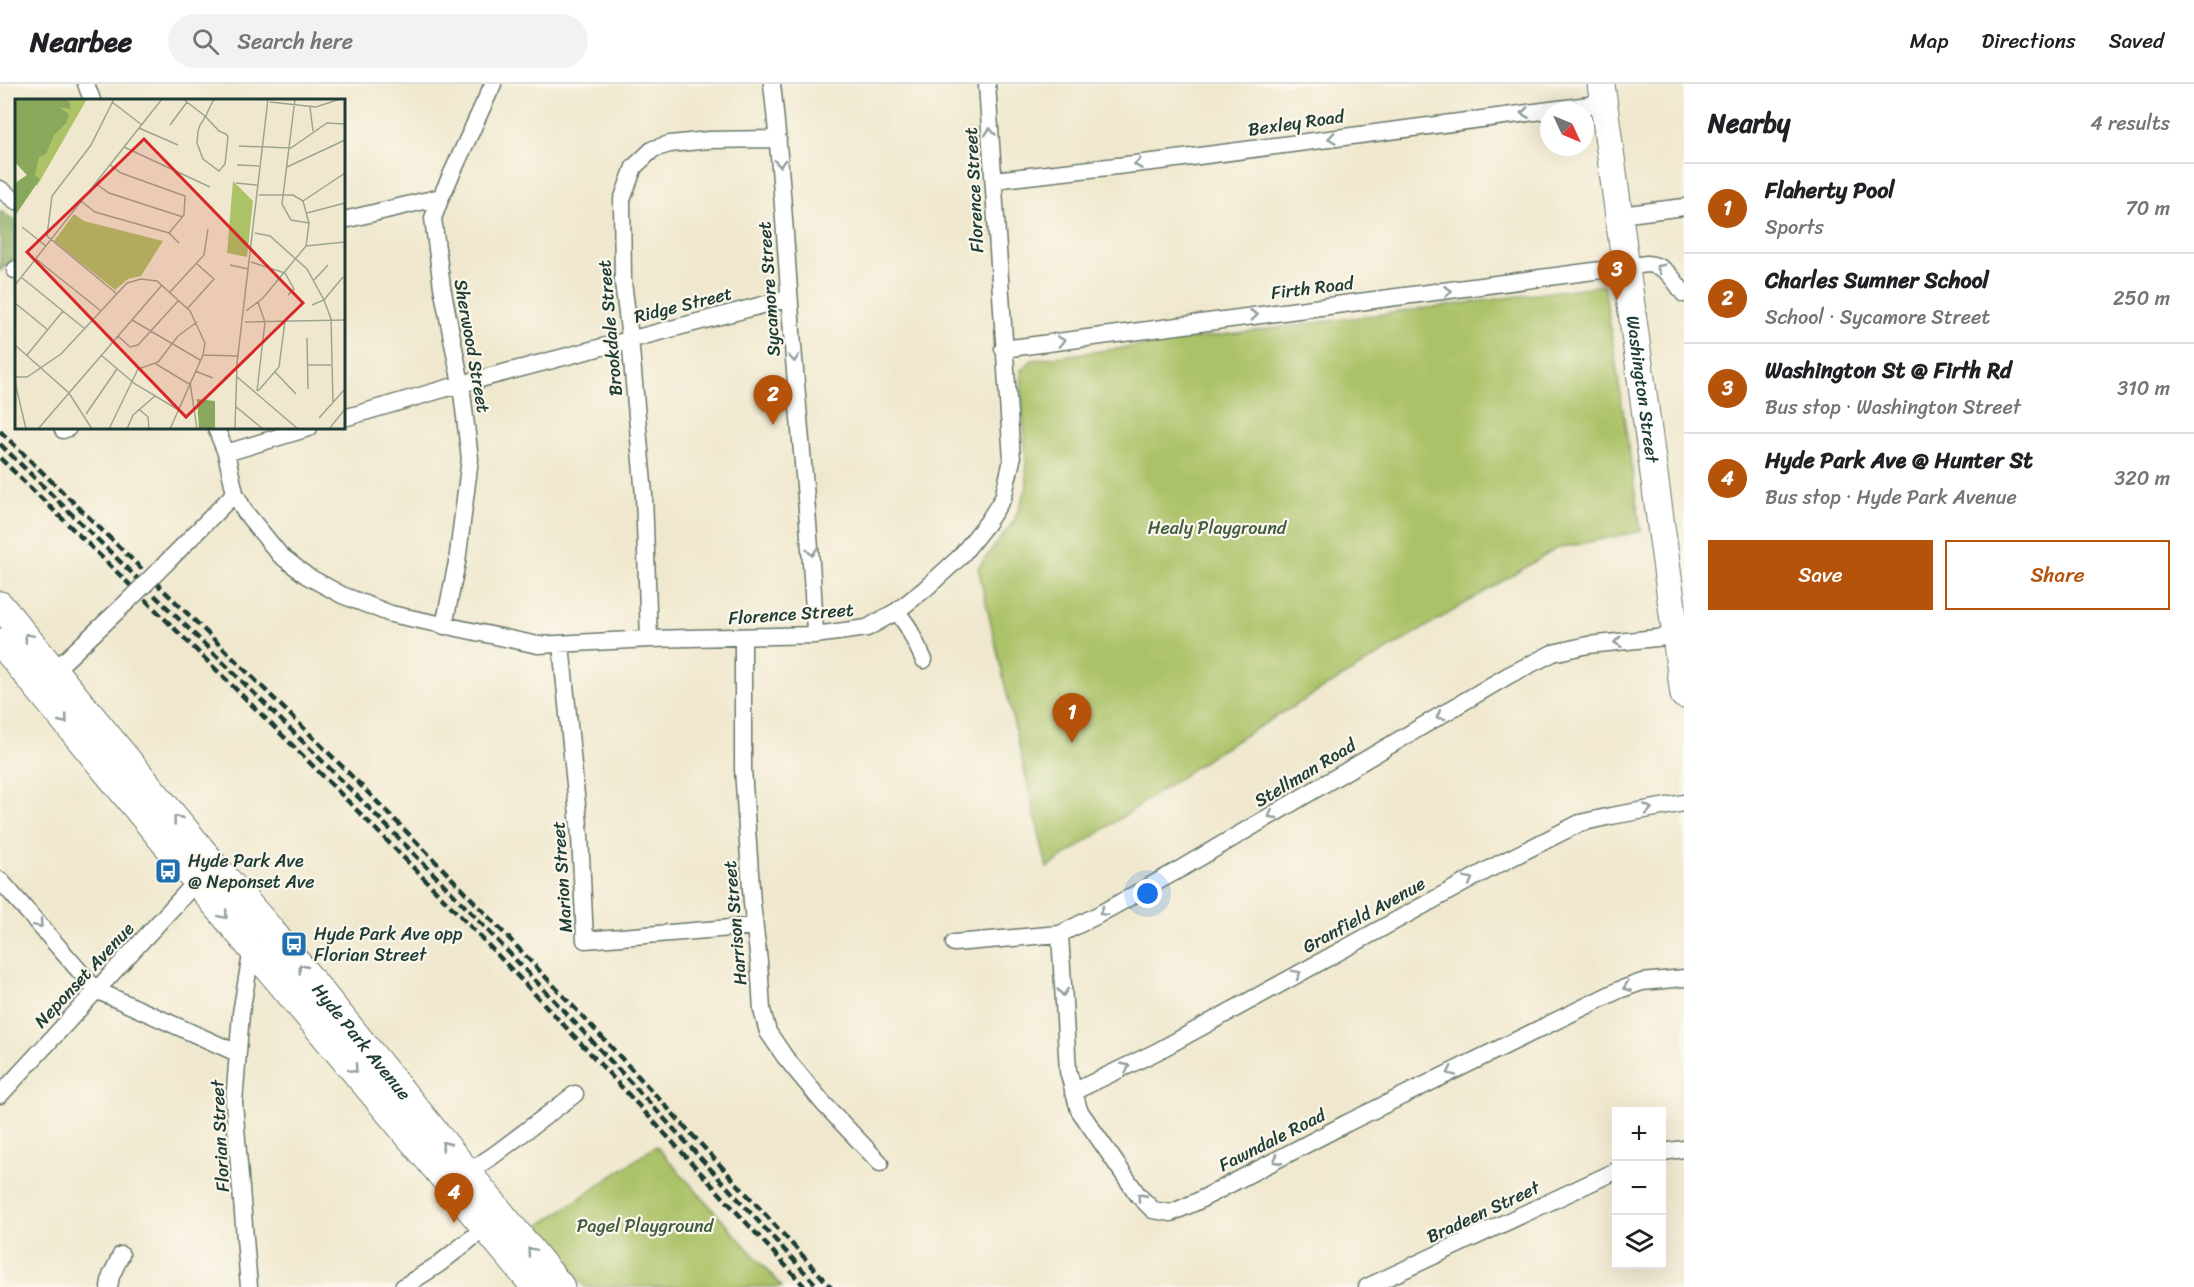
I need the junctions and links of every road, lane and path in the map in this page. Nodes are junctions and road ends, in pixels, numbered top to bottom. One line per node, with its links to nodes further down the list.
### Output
1 (86, 84): 6 (street)
2 (493, 84): 10 (street, Sherwood Street)
3 (772, 84): 7 (street, Sycamore Street)
4 (987, 84): 8 (street, Florence Street, one-way to 4)
5 (1603, 93): 8 (street, Bexley Road, one-way to 8); 13 (main road, Washington Street)
6 (92, 99)
7 (778, 139): 17 (street, Sycamore Street, one-way to 17); 18 (street, Brookdale Street)
8 (994, 180): 19 (street, Florence Street)
9 (0, 189): 11 (street)
10 (441, 197): 14 (street); 20 (street, Sherwood Street)
11 (15, 200)
12 (1684, 207): 13 (street)
13 (1620, 215): 15 (main road, Washington Street)
14 (345, 220)
15 (1626, 267): 16 (street, Firth Road, one-way to 15); 19 (street, Firth Road, one-way to 15); 30 (main road, Washington Street)
16 (1684, 294)
17 (789, 298): 18 (street, Ridge Street); 29 (street, Sycamore Street, one-way to 29)
18 (630, 338): 20 (street, Ridge Street); 32 (street, Brookdale Street)
19 (1003, 349): 27 (street, Florence Street)
20 (461, 384): 21 (street, Ridge Street); 28 (street, Sherwood Street)
21 (345, 418)
22 (216, 429): 24 (street, Florence Street)
23 (306, 429): 24 (street)
24 (226, 453): 25 (street, Florence Street)
25 (235, 493): 28 (street, Florence Street); 36 (street, bridge)
26 (0, 605): 36 (main road, Hyde Park Avenue, one-way to 26)
27 (897, 611): 29 (street, Florence Street); 35 (street)
28 (444, 627): 34 (street, Florence Street)
29 (815, 635): 31 (street, Florence Street)
30 (1676, 636): 37 (main road, Washington Street); 42 (street, Stellman Road, one-way to 42)
31 (743, 638): 32 (street, Florence Street); 41 (street, Harrison Street)
32 (649, 639): 34 (street, Florence Street)
33 (0, 642): 36 (main road, Hyde Park Avenue)
34 (561, 644): 41 (street, Marion Street)
35 (924, 660)
36 (46, 679): 40 (main road, Hyde Park Avenue, one-way to 40); 47 (main road, Hyde Park Avenue, one-way to 36)
37 (1684, 695)
38 (1684, 803): 49 (street, Granfield Avenue, one-way to 38)
39 (0, 880): 46 (street, one-way to 46)
40 (196, 882): 44 (main road, Hyde Park Avenue, one-way to 44); 46 (street, Neponset Avenue)
41 (755, 926): 54 (street, Harrison Street)
42 (1060, 934): 43 (street, Stellman Road); 49 (street, Fawndale Road, one-way to 49)
43 (954, 943)
44 (252, 949): 47 (main road, Hyde Park Avenue); 48 (street, Florian Street)
45 (1684, 978): 49 (street, Fawndale Road, one-way to 49)
46 (96, 990): 48 (street); 51 (street, Neponset Avenue)
47 (326, 1017): 56 (main road, Hyde Park Avenue)
48 (237, 1053): 60 (street, Florian Street)
49 (1073, 1092)
50 (575, 1094): 56 (street)
51 (0, 1095)
52 (1684, 1149): 53 (street)
53 (1666, 1151)
54 (880, 1163)
55 (1612, 1173): 64 (street, Bradeen Street)
56 (458, 1178): 57 (main road, Hyde Park Avenue)
57 (493, 1221): 61 (street); 62 (main road, Hyde Park Avenue); 63 (main road, Hyde Park Avenue, one-way to 57)
58 (121, 1255): 59 (street)
59 (108, 1287)
60 (249, 1287)
61 (403, 1287)
62 (535, 1287)
63 (561, 1287)
64 (1367, 1287)

